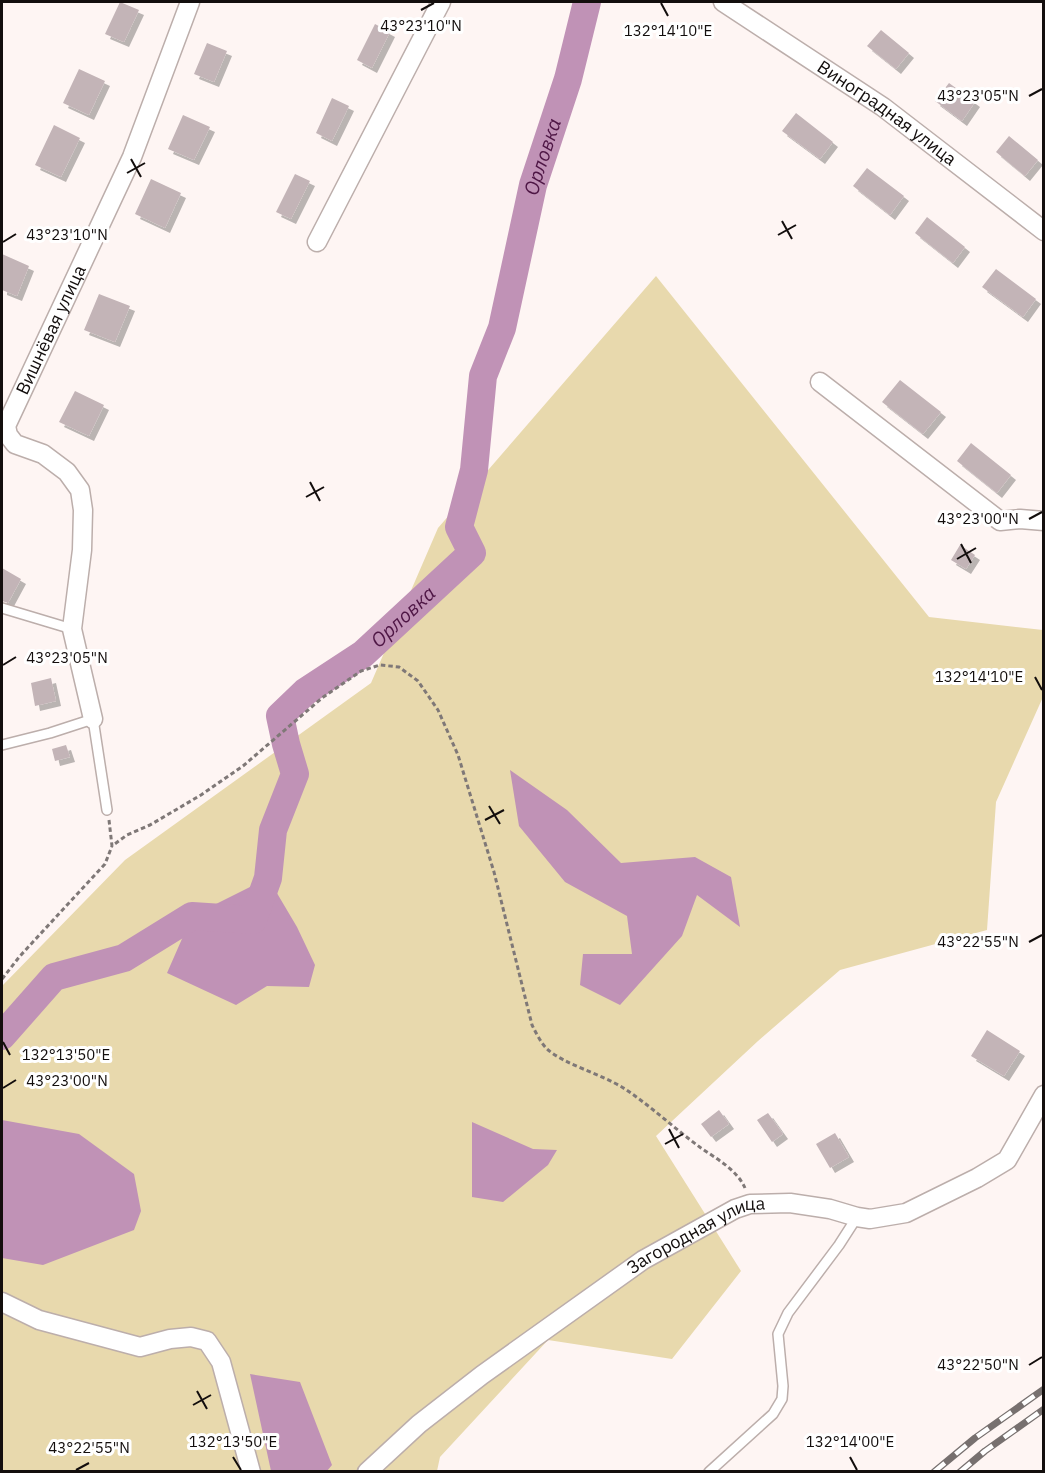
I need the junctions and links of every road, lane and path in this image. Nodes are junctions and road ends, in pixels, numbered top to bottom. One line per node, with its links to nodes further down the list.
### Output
1 (190, 2): 9 (street, Вишнёвая улица)
2 (441, 2): 5 (street)
3 (732, 4): 4 (street, Виноградная улица)
4 (1044, 231)
5 (317, 242)
6 (820, 382): 7 (street)
7 (1044, 521)
8 (2, 608): 9 (lane)
9 (72, 629): 10 (street)
10 (93, 719): 11 (lane); 12 (lane)
11 (2, 745)
12 (107, 810): 13 (path)
13 (112, 846): 14 (path); 16 (path)
14 (2, 979)
15 (1044, 1095): 17 (street, Загородная улица)
16 (750, 1204): 17 (street, Загородная улица); 20 (street, Загородная улица)
17 (857, 1217): 21 (lane)
18 (2, 1302): 19 (street)
19 (251, 1472)
20 (367, 1472)
21 (709, 1472)

